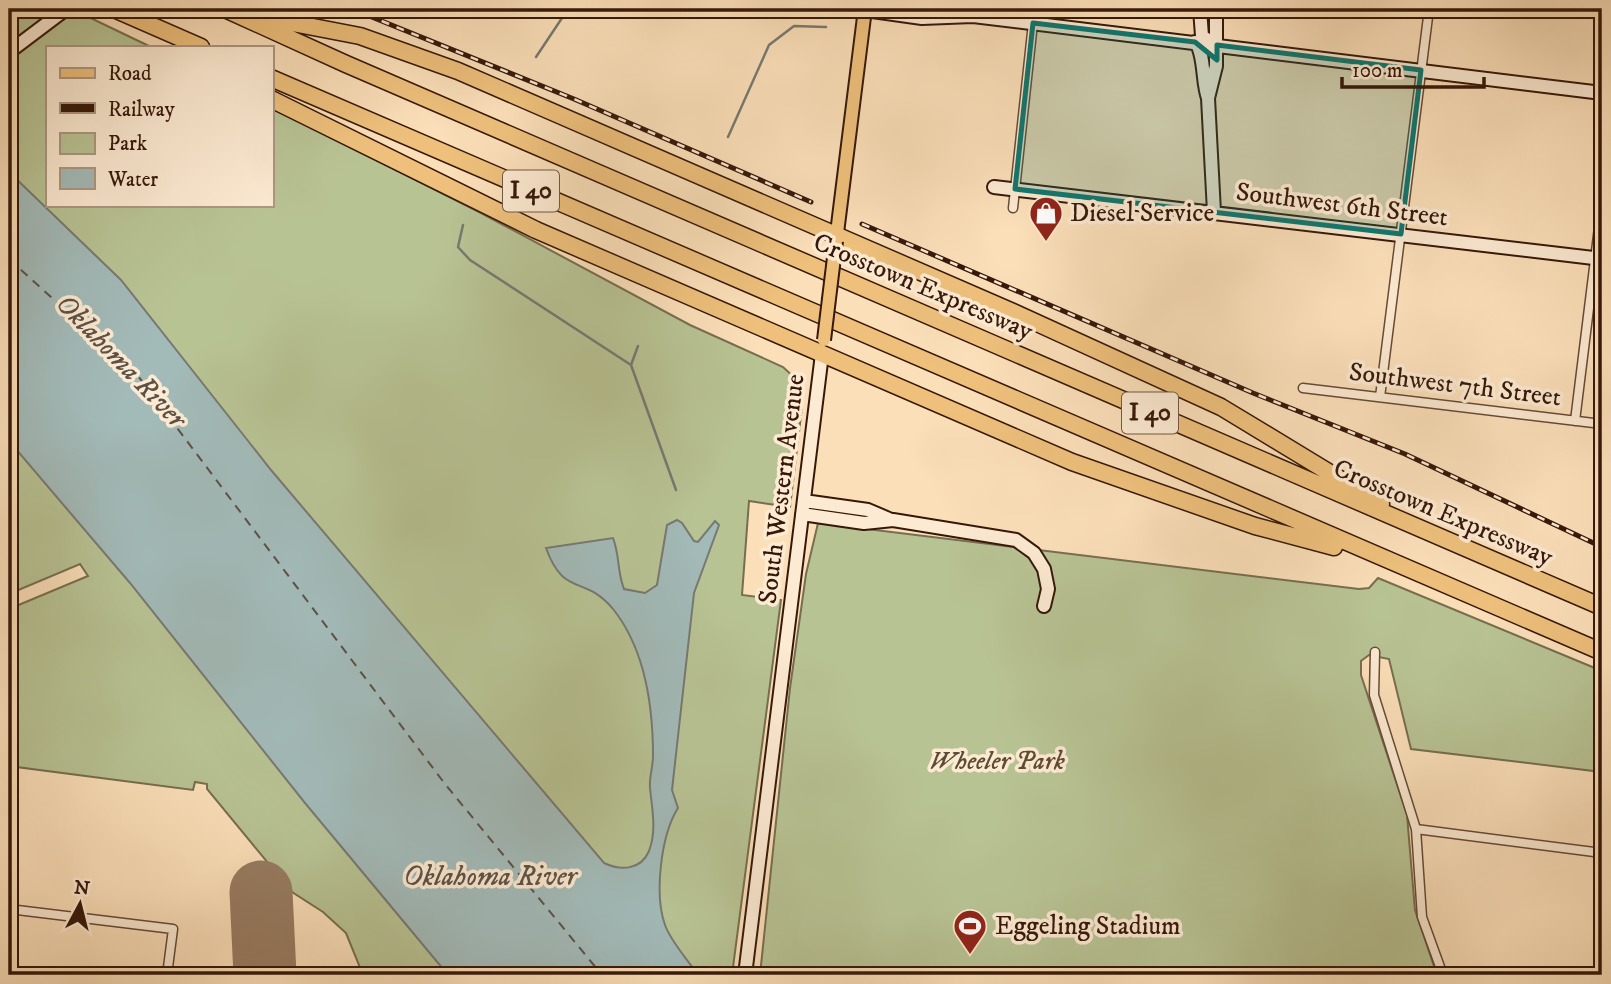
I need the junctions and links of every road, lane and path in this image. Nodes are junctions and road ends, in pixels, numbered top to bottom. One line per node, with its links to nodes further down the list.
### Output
1 (66, 9): 13 (street)
2 (113, 9): 11 (highway); 12 (highway)
3 (1200, 9): 10 (street)
4 (1216, 9): 10 (street)
5 (1429, 9): 14 (street)
6 (229, 10): 25 (highway); 35 (highway, Crosstown Expressway / I 40)
7 (865, 10): 8 (street); 25 (main road, South Western Avenue)
8 (1033, 23): 9 (street); 20 (street)
9 (1195, 42): 10 (street); 17 (street)
10 (1217, 45): 14 (street); 17 (street)
11 (177, 46)
12 (199, 46)
13 (9, 52)
14 (1422, 71): 16 (street); 24 (street)
15 (273, 79): 36 (highway, I 40)
16 (1602, 93)
17 (1208, 98): 23 (street)
18 (273, 100): 27 (highway)
19 (994, 187): 20 (street, Southwest 6th Street)
20 (1015, 189): 22 (street); 23 (street, Southwest 6th Street)
21 (1602, 203): 26 (street)
22 (1013, 208)
23 (1214, 212): 24 (street, Southwest 6th Street)
24 (1401, 234): 26 (street, Southwest 6th Street); 29 (street)
25 (836, 238): 27 (main road, South Western Avenue, bridge); 35 (highway)
26 (1599, 258): 30 (street)
27 (823, 347): 32 (street, South Western Avenue); 36 (highway)
28 (1303, 388): 29 (street, Southwest 7th Street)
29 (1380, 397): 30 (street, Southwest 7th Street)
30 (1575, 421): 31 (street, Southwest 7th Street)
31 (1602, 424)
32 (804, 500): 33 (street, South Western Avenue); 34 (street)
33 (802, 514): 34 (street); 45 (street, South Western Avenue)
34 (892, 520): 37 (street)
35 (1434, 536): 38 (highway, Crosstown Expressway / I 40)
36 (1387, 561): 40 (highway, I 40)
37 (1044, 606)
38 (1602, 607)
39 (1375, 652): 41 (street)
40 (1602, 652)
41 (1416, 829): 42 (street); 46 (street)
42 (1602, 853)
43 (9, 909): 44 (street)
44 (167, 975)
45 (745, 975)
46 (1443, 975)

